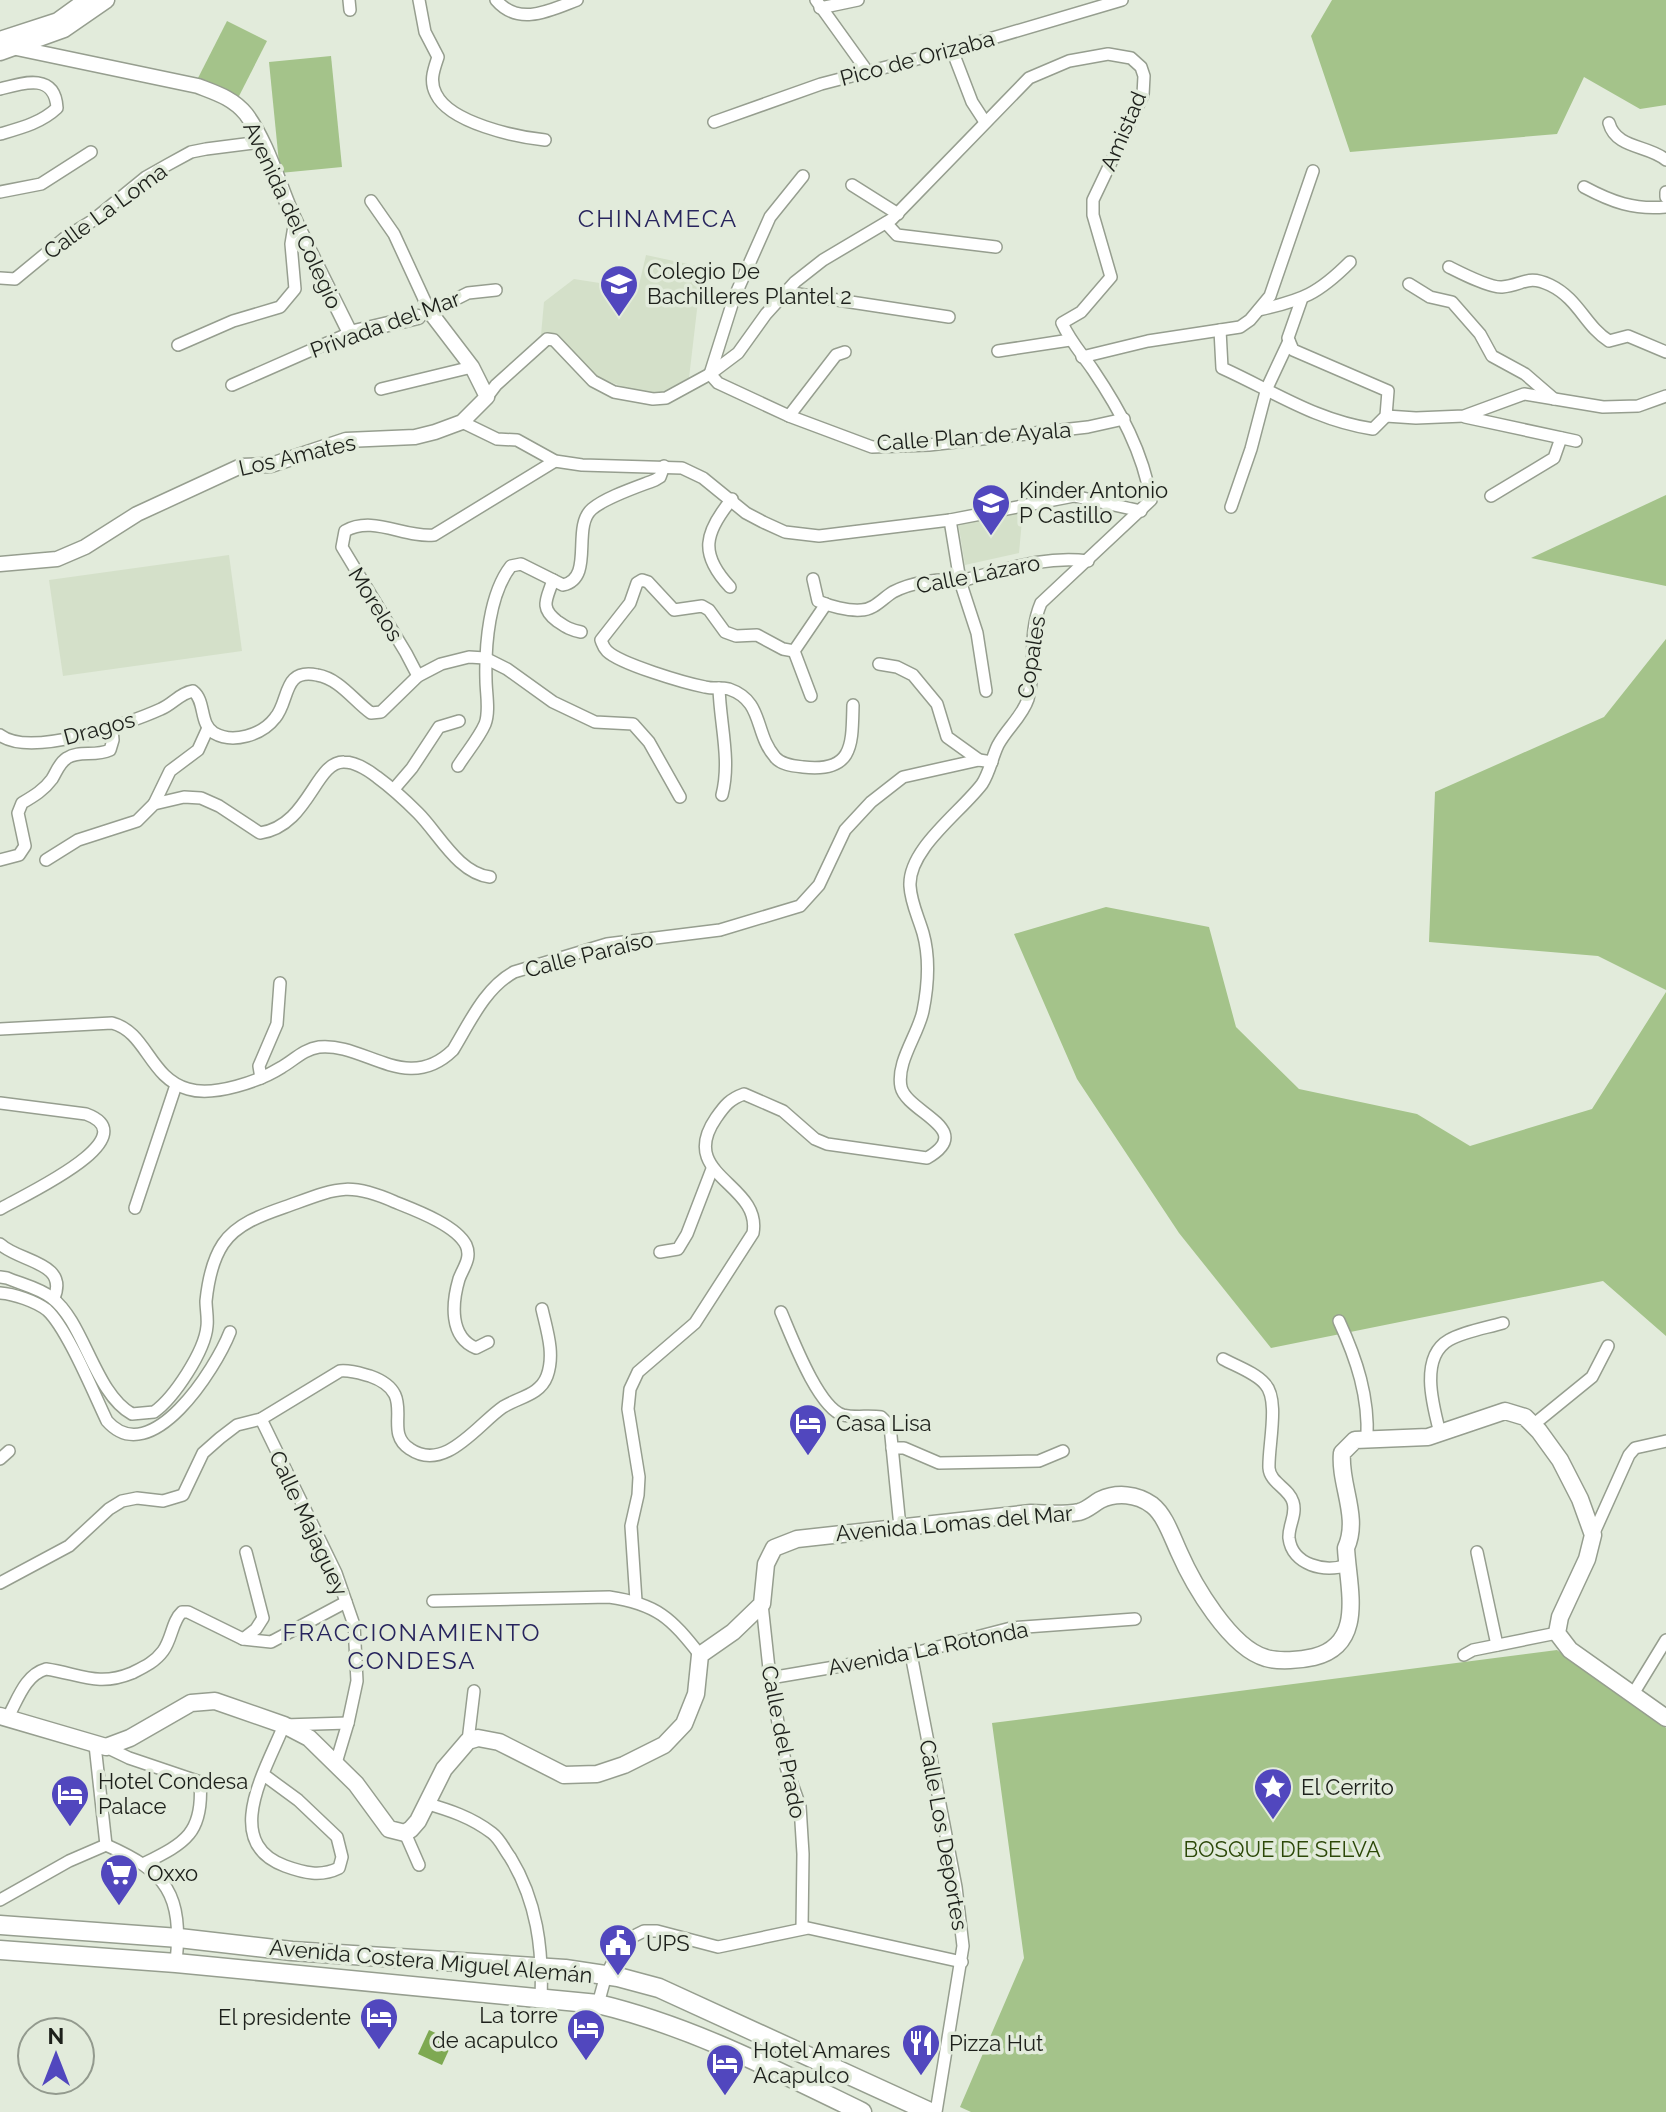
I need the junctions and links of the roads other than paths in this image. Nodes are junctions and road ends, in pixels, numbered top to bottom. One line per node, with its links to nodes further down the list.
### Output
1 (87, 0): 9 (main road)
2 (106, 0): 9 (main road)
3 (419, 0): 17 (street)
4 (496, 0): 5 (street)
5 (577, 0)
6 (858, 0): 8 (street)
7 (1122, 0): 10 (street, Pico de Orizaba)
8 (818, 4): 11 (street)
9 (3, 46): 18 (street, Avenida del Colegio)
10 (952, 50): 11 (street, Pico de Orizaba); 14 (street)
11 (867, 71): 13 (street, Pico de Orizaba)
12 (0, 89): 16 (street)
13 (714, 122)
14 (985, 122): 28 (street); 44 (street, Amistad)
15 (1609, 123): 20 (street)
16 (0, 134)
17 (545, 140)
18 (261, 142): 29 (street, Avenida del Colegio); 34 (street, Calle La Loma)
19 (91, 152): 25 (street)
20 (1666, 160)
21 (1313, 171): 39 (street)
22 (803, 176): 52 (street)
23 (852, 185): 28 (street)
24 (1584, 187): 27 (street)
25 (0, 192)
26 (371, 201): 40 (street)
27 (1666, 207)
28 (898, 214): 30 (street)
29 (295, 220): 43 (street, Avenida del Colegio); 46 (street)
30 (886, 223): 31 (street); 37 (street)
31 (996, 247)
32 (1350, 262): 38 (street)
33 (1449, 267): 49 (street)
34 (0, 278)
35 (1409, 284): 58 (street)
36 (496, 290): 40 (street, Privada del Mar)
37 (785, 292): 41 (street); 52 (street)
38 (1301, 301): 39 (street); 45 (street)
39 (1259, 310): 42 (street)
40 (424, 314): 43 (street, Privada del Mar); 51 (street)
41 (949, 317)
42 (1220, 330): 50 (street); 54 (street)
43 (350, 333): 53 (street, Privada del Mar)
44 (1070, 340): 47 (street); 50 (street)
45 (1289, 341): 54 (street); 60 (street)
46 (178, 345)
47 (998, 351)
48 (845, 352): 59 (street)
49 (1666, 352)
50 (1082, 357): 62 (street)
51 (472, 367): 55 (street); 57 (street)
52 (710, 374): 57 (street, Los Amates); 59 (street, Calle Plan de Ayala)
53 (232, 385)
54 (1267, 388): 60 (street); 70 (street)
55 (381, 389)
56 (1666, 396): 58 (street)
57 (487, 397): 63 (street, Los Amates)
58 (1555, 400): 61 (street)
59 (789, 416): 62 (street, Calle Plan de Ayala)
60 (1386, 416): 61 (street)
61 (1464, 416): 64 (street)
62 (1124, 419): 71 (street)
63 (462, 422): 66 (street); 74 (street, Los Amates)
64 (1561, 438): 65 (street); 68 (street)
65 (1576, 441)
66 (555, 461): 67 (street); 84 (street, Morelos)
67 (664, 466): 69 (street); 76 (street)
68 (1491, 496)
69 (732, 499): 72 (street); 78 (street)
70 (1231, 507)
71 (1141, 511): 72 (street); 73 (street, Copales)
72 (950, 520): 77 (street)
73 (1088, 561): 77 (street, Calle Lázaro); 94 (street, Copales)
74 (0, 564)
75 (813, 579): 79 (street)
76 (553, 580): 80 (street); 82 (street)
77 (960, 581): 79 (street, Calle Lázaro); 86 (street)
78 (730, 587)
79 (824, 604): 81 (street)
80 (581, 632)
81 (794, 651): 85 (street); 87 (street)
82 (485, 658): 84 (street); 95 (street); 98 (street)
83 (879, 664): 93 (street)
84 (418, 676): 90 (street)
85 (719, 688): 88 (street); 97 (street)
86 (986, 691)
87 (811, 696)
88 (853, 705)
89 (459, 721): 96 (street)
90 (208, 728): 91 (street, Dragos); 99 (street)
91 (112, 729): 92 (street, Dragos); 100 (street)
92 (0, 735)
93 (979, 760): 94 (street); 105 (street, Calle Paraíso)
94 (992, 762): 108 (street, Copales)
95 (458, 766)
96 (394, 789): 99 (street); 102 (street)
97 (722, 795)
98 (680, 797)
99 (154, 804): 101 (street)
100 (0, 860)
101 (46, 860)
102 (490, 877)
103 (280, 983): 105 (street)
104 (0, 1029): 106 (street)
105 (261, 1078): 106 (street, Calle Paraíso)
106 (176, 1085): 109 (street)
107 (0, 1103): 110 (street)
108 (712, 1169): 112 (street); 138 (street)
109 (135, 1208)
110 (0, 1209)
111 (0, 1244): 115 (street)
112 (660, 1252)
113 (0, 1277): 115 (street)
114 (0, 1293): 120 (street)
115 (54, 1298): 121 (street)
116 (542, 1309): 124 (street)
117 (781, 1312): 129 (street)
118 (1339, 1321): 127 (street)
119 (1503, 1323): 126 (street)
120 (230, 1332)
121 (488, 1342)
122 (1608, 1346): 125 (street)
123 (1223, 1359): 135 (street)
124 (261, 1419): 136 (street); 139 (street, Calle Majaguey)
125 (1533, 1425): 126 (main road); 132 (main road)
126 (1440, 1433): 127 (main road)
127 (1367, 1439): 135 (main road, Avenida Lomas del Mar)
128 (1666, 1441): 132 (street)
129 (892, 1448): 130 (street); 131 (street)
130 (1063, 1451)
131 (900, 1527): 135 (main road, Avenida Lomas del Mar); 140 (main road, Avenida Lomas del Mar)
132 (1593, 1535): 142 (main road)
133 (246, 1552): 143 (street)
134 (1477, 1552): 145 (street)
135 (1347, 1565)
136 (0, 1583)
137 (433, 1601): 138 (street)
138 (636, 1601): 147 (street)
139 (346, 1602): 143 (street); 154 (street, Calle Majaguey)
140 (762, 1604): 147 (main road); 149 (street, Calle del Prado)
141 (1135, 1619): 146 (street, Avenida La Rotonda)
142 (1557, 1633): 145 (street); 151 (main road)
143 (248, 1640): 152 (street)
144 (1666, 1640): 151 (street)
145 (1497, 1645): 148 (street)
146 (911, 1654): 149 (street, Avenida La Rotonda); 170 (street, Calle Los Deportes)
147 (700, 1655): 156 (main road)
148 (1464, 1655)
149 (770, 1678): 167 (street, Calle del Prado)
150 (474, 1691): 156 (street)
151 (1633, 1694): 153 (main road)
152 (4, 1716): 157 (main road)
153 (1666, 1718)
154 (348, 1723): 155 (street); 158 (street, Calle Majaguey)
155 (284, 1725): 157 (main road); 158 (main road); 159 (street)
156 (468, 1741): 160 (main road)
157 (100, 1746): 162 (street); 163 (street)
158 (336, 1763): 161 (main road)
159 (264, 1775): 159 (street)
160 (425, 1803): 161 (main road); 172 (street)
161 (405, 1833): 164 (street)
162 (106, 1845): 163 (street); 165 (street)
163 (145, 1863): 168 (street)
164 (419, 1865)
165 (0, 1900)
166 (0, 1925): 168 (main road, Avenida Costera Miguel Alemán)
167 (802, 1928): 170 (street); 173 (street)
168 (179, 1938): 171 (street); 172 (main road, Avenida Costera Miguel Alemán)
169 (0, 1950): 171 (main road, Avenida Costera Miguel Alemán)
170 (962, 1962): 177 (street, Calle Los Deportes)
171 (176, 1963): 174 (main road, Avenida Costera Miguel Alemán)
172 (542, 1968): 173 (main road, Avenida Costera Miguel Alemán); 174 (street)
173 (606, 1975): 175 (street); 177 (main road, Avenida Costera Miguel Alemán)
174 (541, 1999): 175 (main road, Avenida Costera Miguel Alemán)
175 (598, 2004): 176 (main road, Avenida Costera Miguel Alemán)
176 (862, 2112)
177 (933, 2112)

